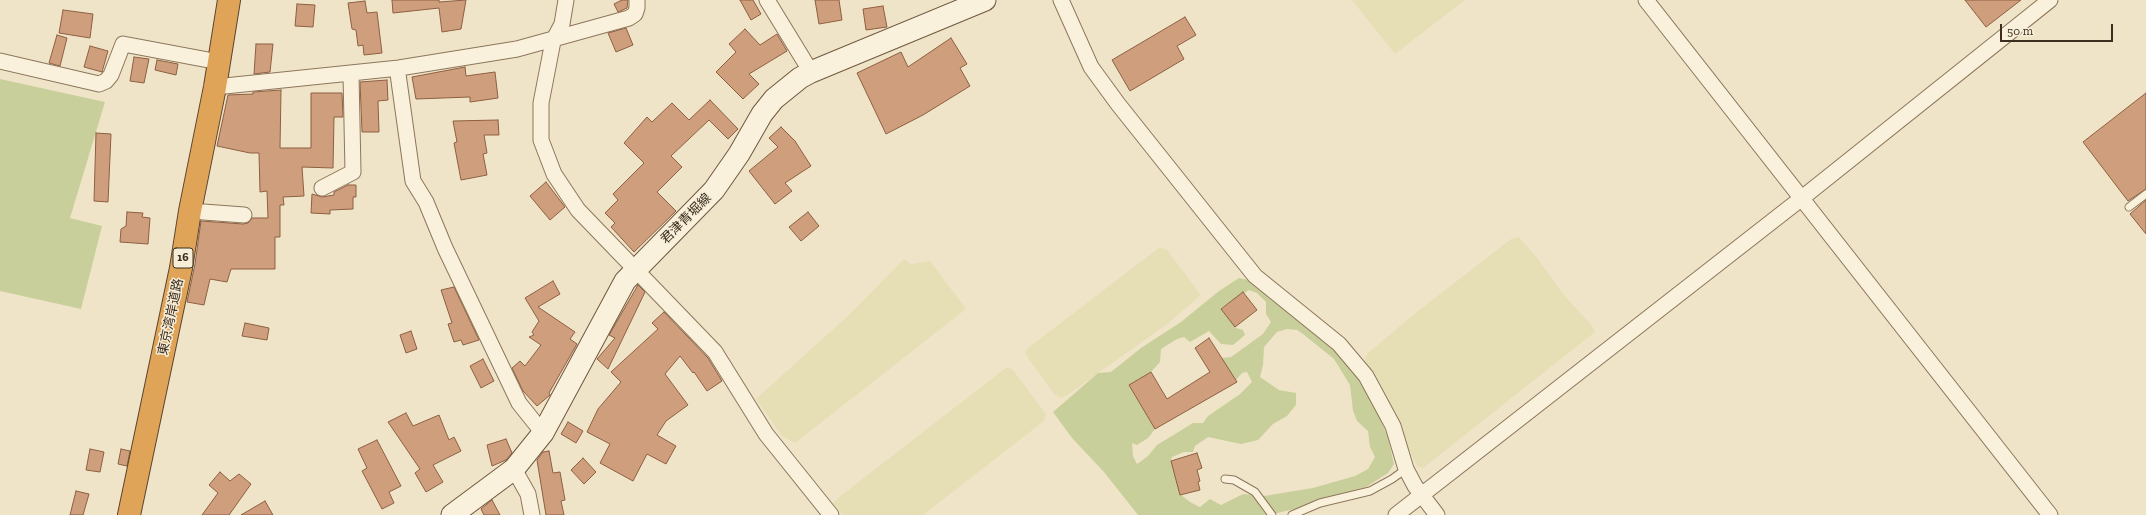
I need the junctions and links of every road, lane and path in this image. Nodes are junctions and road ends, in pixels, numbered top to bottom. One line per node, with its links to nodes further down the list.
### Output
1 (229, 0): 11 (highway, 東京湾岸道路 / 16)
2 (566, 0): 9 (street)
3 (637, 0): 9 (street)
4 (767, 0): 13 (street)
5 (985, 0): 13 (main road, 君津青堀線)
6 (1061, 0): 25 (street)
7 (1646, 0): 18 (street)
8 (2050, 0): 18 (street)
9 (553, 41): 12 (street); 22 (street)
10 (0, 61): 11 (street)
11 (219, 62): 15 (highway, 東京湾岸道路 / 16)
12 (399, 68): 14 (street); 23 (street)
13 (811, 72): 22 (main road, 君津青堀線)
14 (351, 74): 15 (street); 16 (street)
15 (215, 87): 20 (highway, 東京湾岸道路 / 16)
16 (322, 188)
17 (2146, 194): 19 (lane)
18 (1802, 198): 27 (street); 36 (street)
19 (2129, 207)
20 (190, 211): 21 (street); 28 (highway, 東京湾岸道路 / 16)
21 (244, 215)
22 (636, 268): 23 (main road, 君津青堀線); 31 (street)
23 (543, 433): 24 (main road, 君津青堀線)
24 (514, 469): 29 (main road, 君津青堀線); 30 (street)
25 (1406, 469): 27 (street); 33 (lane)
26 (1225, 479): 32 (lane)
27 (1422, 495): 34 (street); 35 (street)
28 (129, 515)
29 (452, 515)
30 (532, 515)
31 (831, 515)
32 (1272, 515)
33 (1292, 515)
34 (1396, 515)
35 (1437, 515)
36 (2050, 515)

